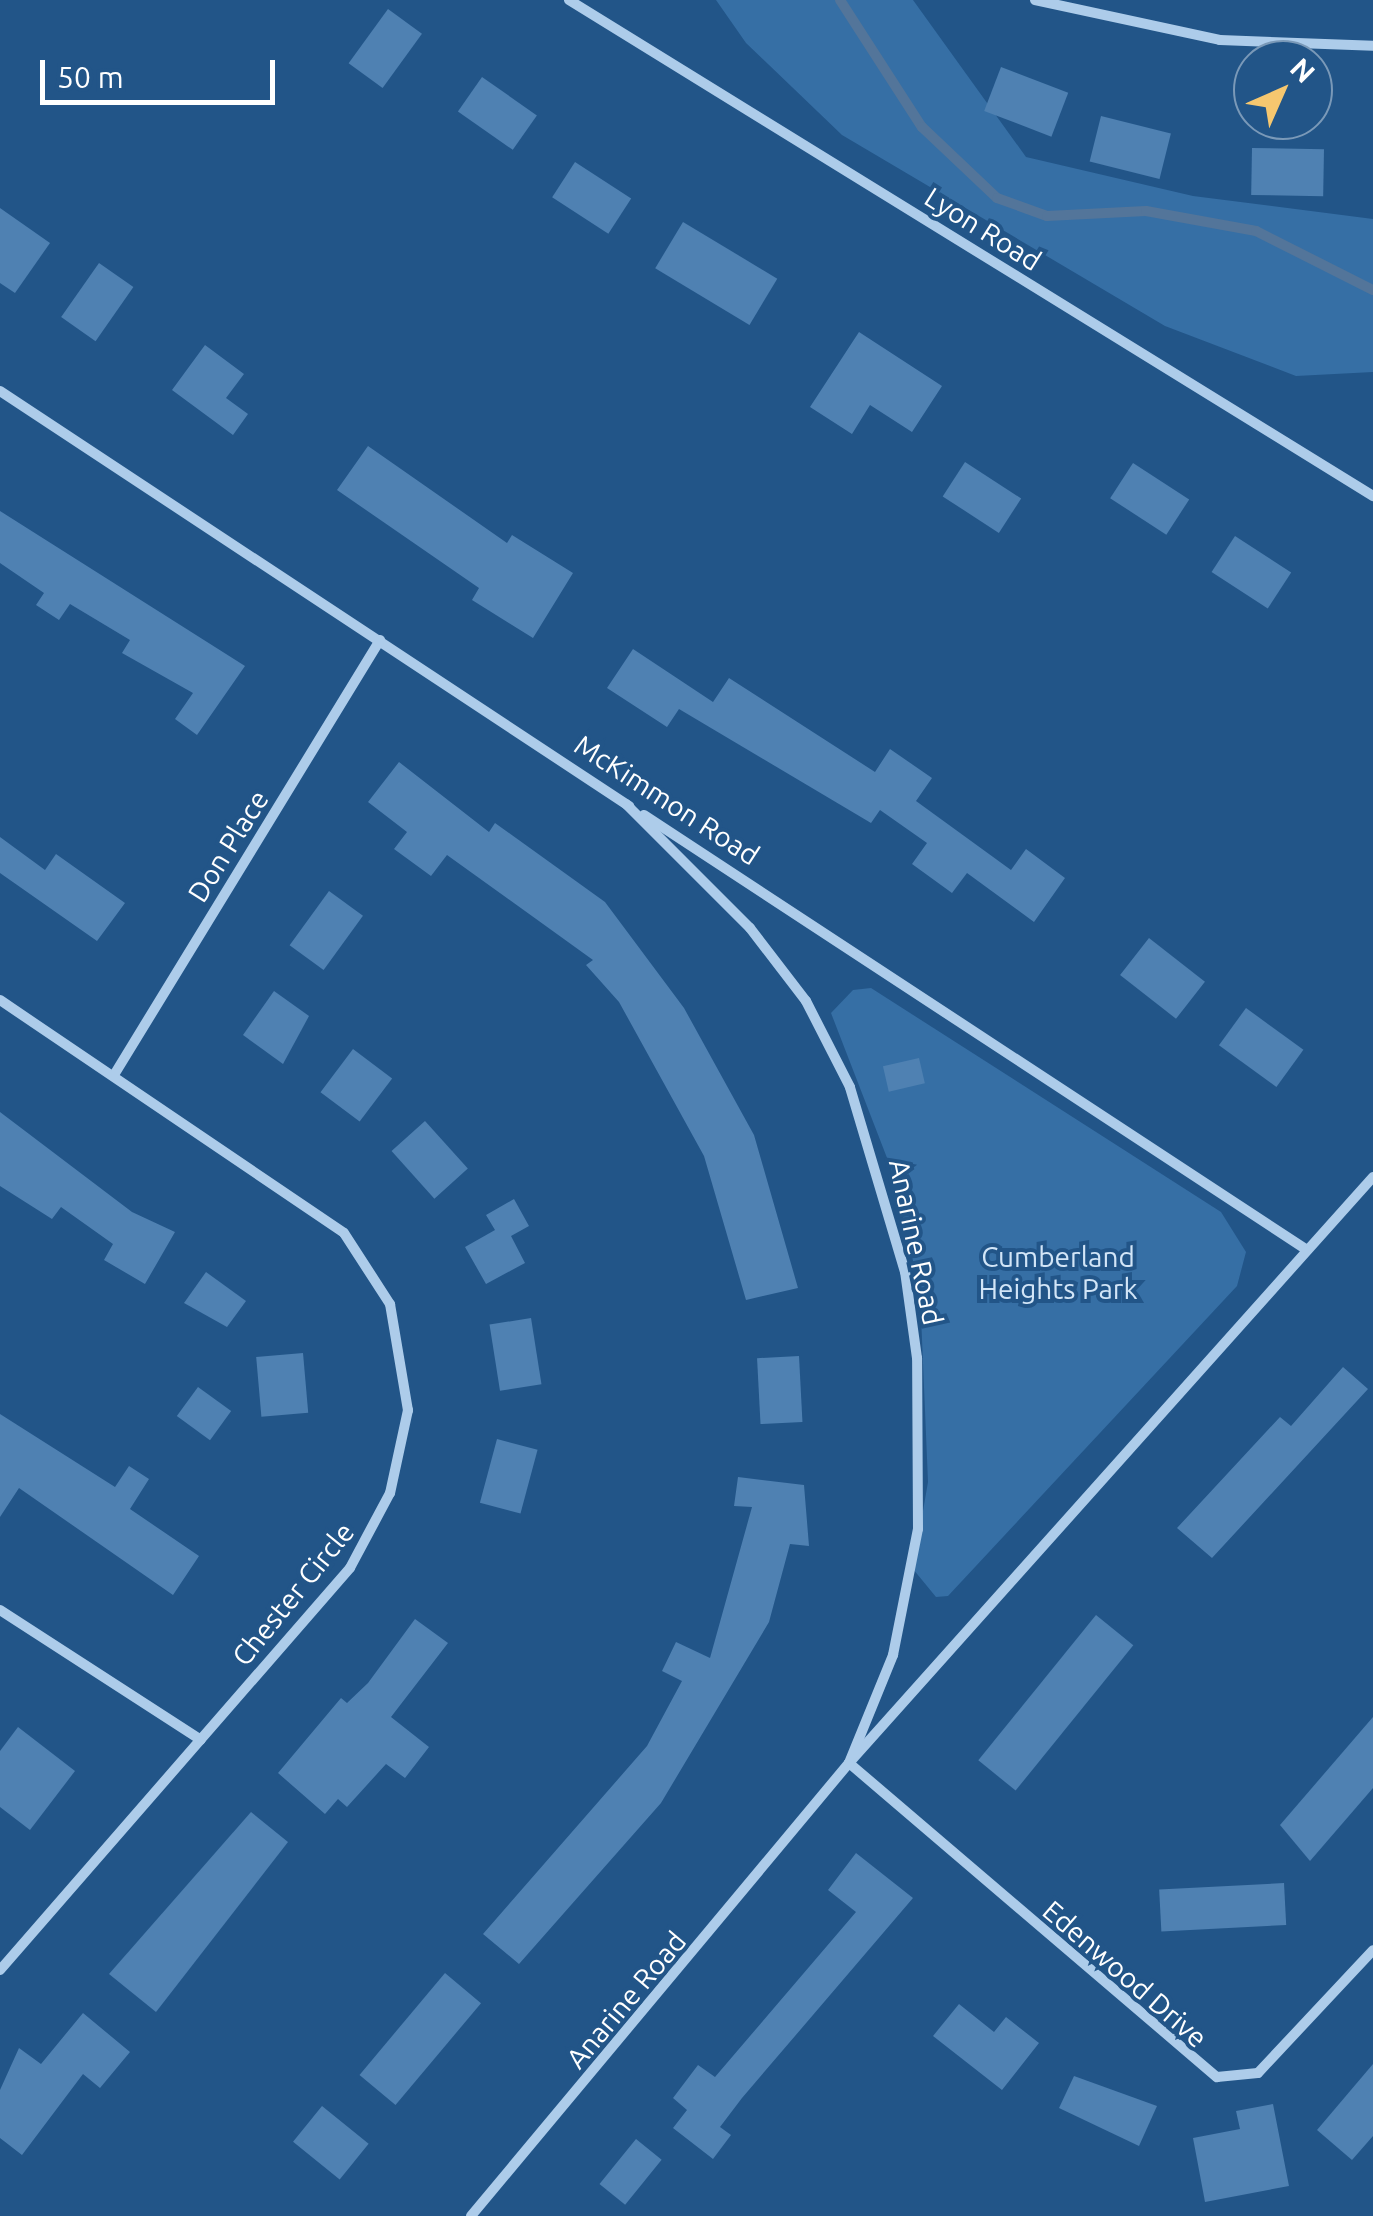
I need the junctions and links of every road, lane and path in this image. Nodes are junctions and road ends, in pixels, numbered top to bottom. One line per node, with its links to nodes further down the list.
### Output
1 (569, 0): 5 (street, Lyon Road)
2 (1035, 0): 3 (street)
3 (1373, 46)
4 (0, 391): 6 (street, McKimmon Road)
5 (1373, 496)
6 (380, 640): 7 (street, McKimmon Road); 9 (street, Don Place)
7 (626, 804): 11 (street, McKimmon Road); 14 (street, Anarine Road)
8 (0, 1000): 9 (street, Chester Circle)
9 (114, 1074): 13 (street, Chester Circle)
10 (1373, 1177): 11 (street, Anarine Road)
11 (1308, 1250): 14 (street, Anarine Road)
12 (0, 1610): 13 (street)
13 (201, 1740): 16 (street, Chester Circle)
14 (849, 1763): 15 (street, Edenwood Drive); 17 (street, Anarine Road)
15 (1373, 1950)
16 (0, 1970)
17 (471, 2216)

